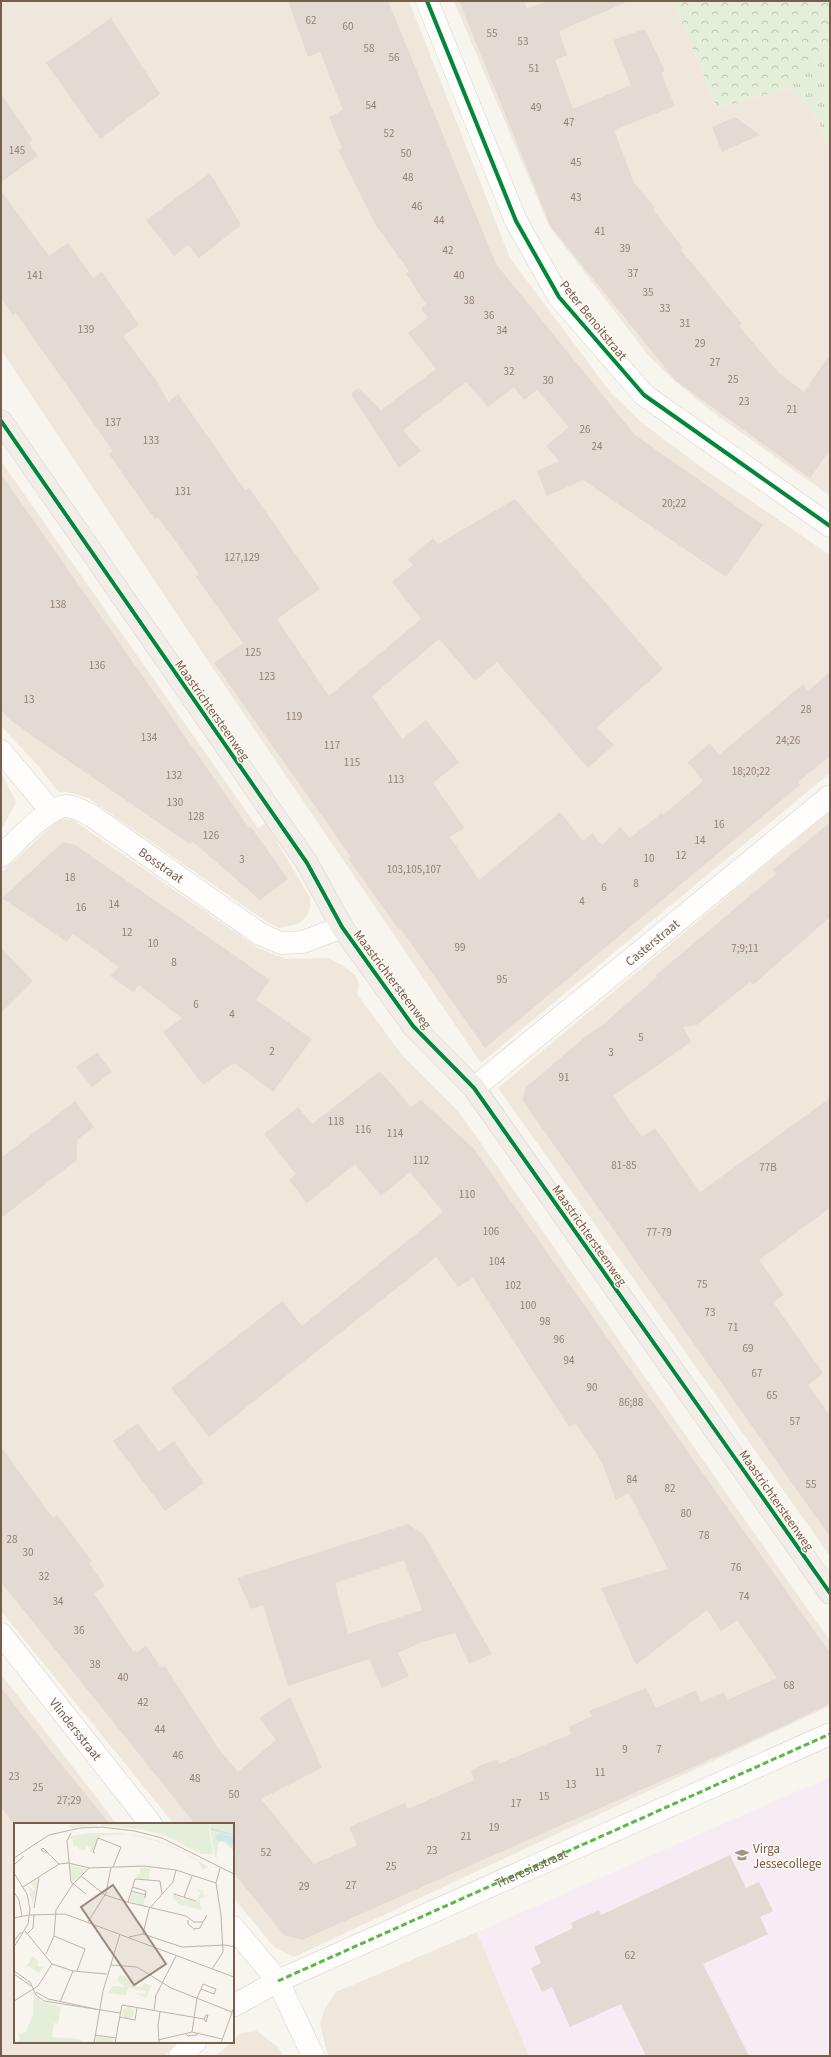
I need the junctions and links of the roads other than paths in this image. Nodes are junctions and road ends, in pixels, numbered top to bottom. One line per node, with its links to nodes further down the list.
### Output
1 (427, 1): 3 (street, Peter Benoitstraat)
2 (1, 421): 8 (main road, Maastrichtersteenweg)
3 (830, 526)
4 (1, 751): 6 (street)
5 (830, 796): 9 (street, Casterstraat)
6 (51, 811): 7 (street); 8 (street, Bosstraat)
7 (1, 856)
8 (342, 927): 9 (main road, Maastrichtersteenweg)
9 (474, 1088): 10 (main road, Maastrichtersteenweg)
10 (830, 1593)
11 (1, 1634): 13 (street, Vlindersstraat)
12 (830, 1734): 15 (street, Theresiastraat)
13 (150, 1823)
14 (234, 1928): 15 (street)
15 (278, 1981): 16 (street, Theresiastraat); 19 (street)
16 (234, 2005)
17 (194, 2043): 18 (street)
18 (180, 2056)
19 (313, 2056)

